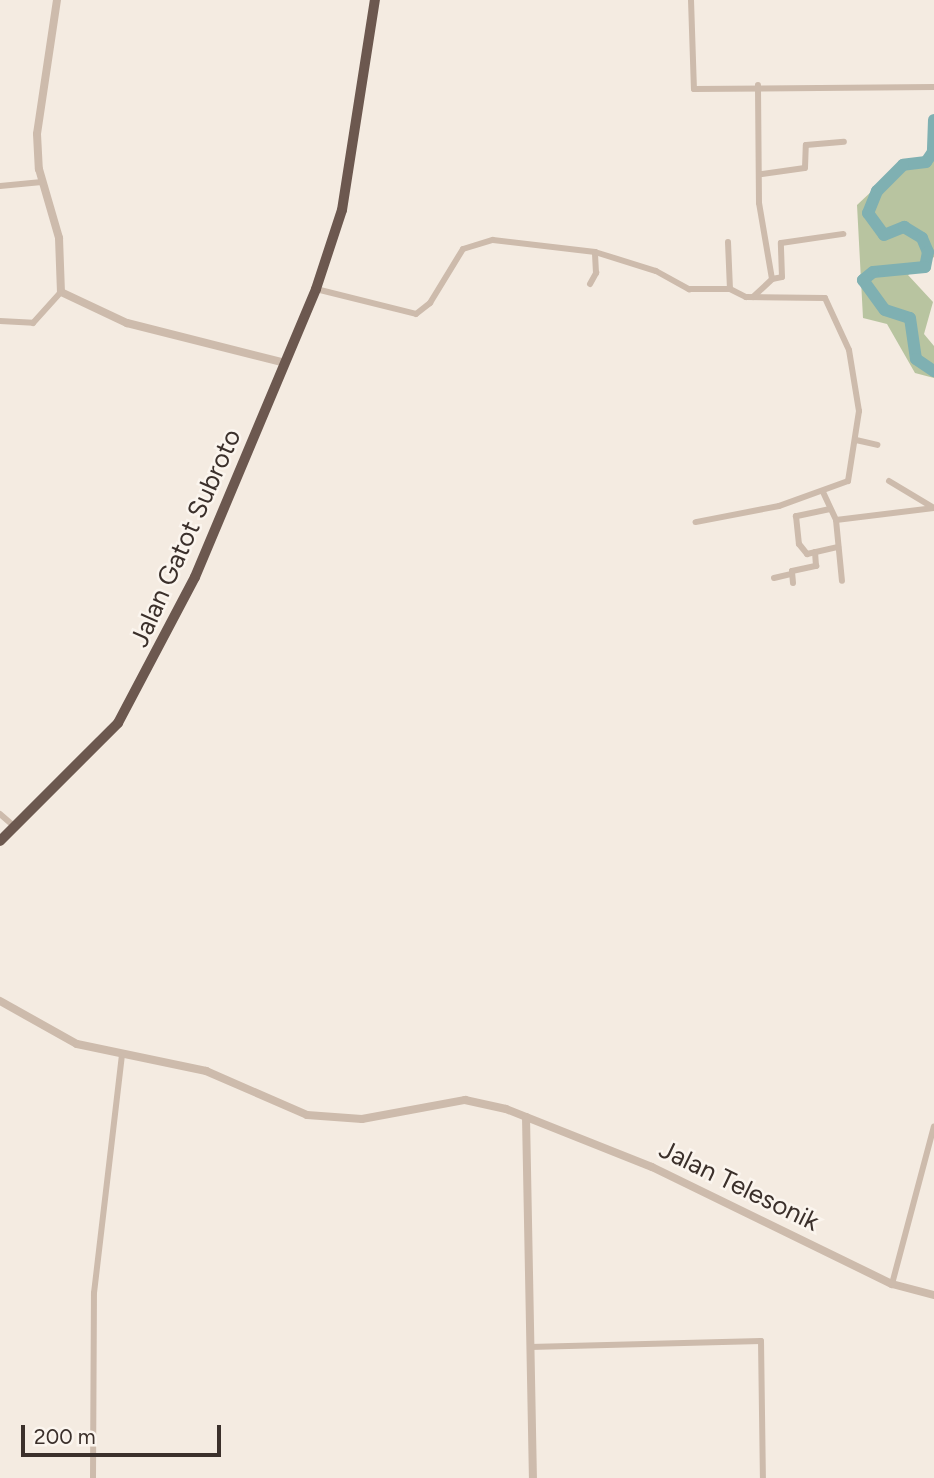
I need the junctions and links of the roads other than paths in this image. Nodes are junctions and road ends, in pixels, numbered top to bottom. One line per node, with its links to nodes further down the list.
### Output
1 (57, 0): 8 (street)
2 (375, 0): 15 (highway, Jalan Gatot Subroto)
3 (691, 0): 4 (street)
4 (758, 85): 5 (street); 7 (street)
5 (934, 87)
6 (844, 142): 7 (street)
7 (762, 174): 13 (street)
8 (42, 182): 9 (street); 17 (street)
9 (0, 186)
10 (842, 234): 13 (street)
11 (727, 242): 16 (street)
12 (595, 252): 14 (street); 15 (street); 16 (street)
13 (772, 279): 18 (street)
14 (590, 284)
15 (316, 289): 20 (highway, Jalan Gatot Subroto)
16 (730, 289): 18 (street)
17 (61, 292): 19 (street); 20 (street)
18 (753, 297): 21 (street)
19 (0, 321)
20 (285, 363): 37 (highway, Jalan Gatot Subroto)
21 (856, 440): 22 (street); 24 (street)
22 (877, 445)
23 (861, 463): 24 (street)
24 (851, 465): 26 (street)
25 (889, 481): 28 (street)
26 (823, 492): 27 (street); 29 (street)
27 (830, 509): 28 (street); 31 (street)
28 (836, 520): 30 (street)
29 (696, 522)
30 (838, 547): 31 (street); 34 (street)
31 (816, 552): 32 (street)
32 (792, 574): 33 (street); 35 (street)
33 (774, 578)
34 (842, 581)
35 (793, 583)
36 (0, 814): 37 (street)
37 (15, 826): 38 (highway, Jalan Gatot Subroto)
38 (0, 841)
39 (0, 1001): 40 (street, Jalan Telesonik)
40 (122, 1056): 41 (street, Jalan Telesonik); 46 (street)
41 (526, 1117): 43 (street, Jalan Telesonik); 45 (street)
42 (934, 1126): 43 (street)
43 (892, 1284): 44 (street, Jalan Telesonik)
44 (934, 1295)
45 (530, 1346): 47 (street); 48 (street)
46 (93, 1478)
47 (533, 1478)
48 (763, 1478)

